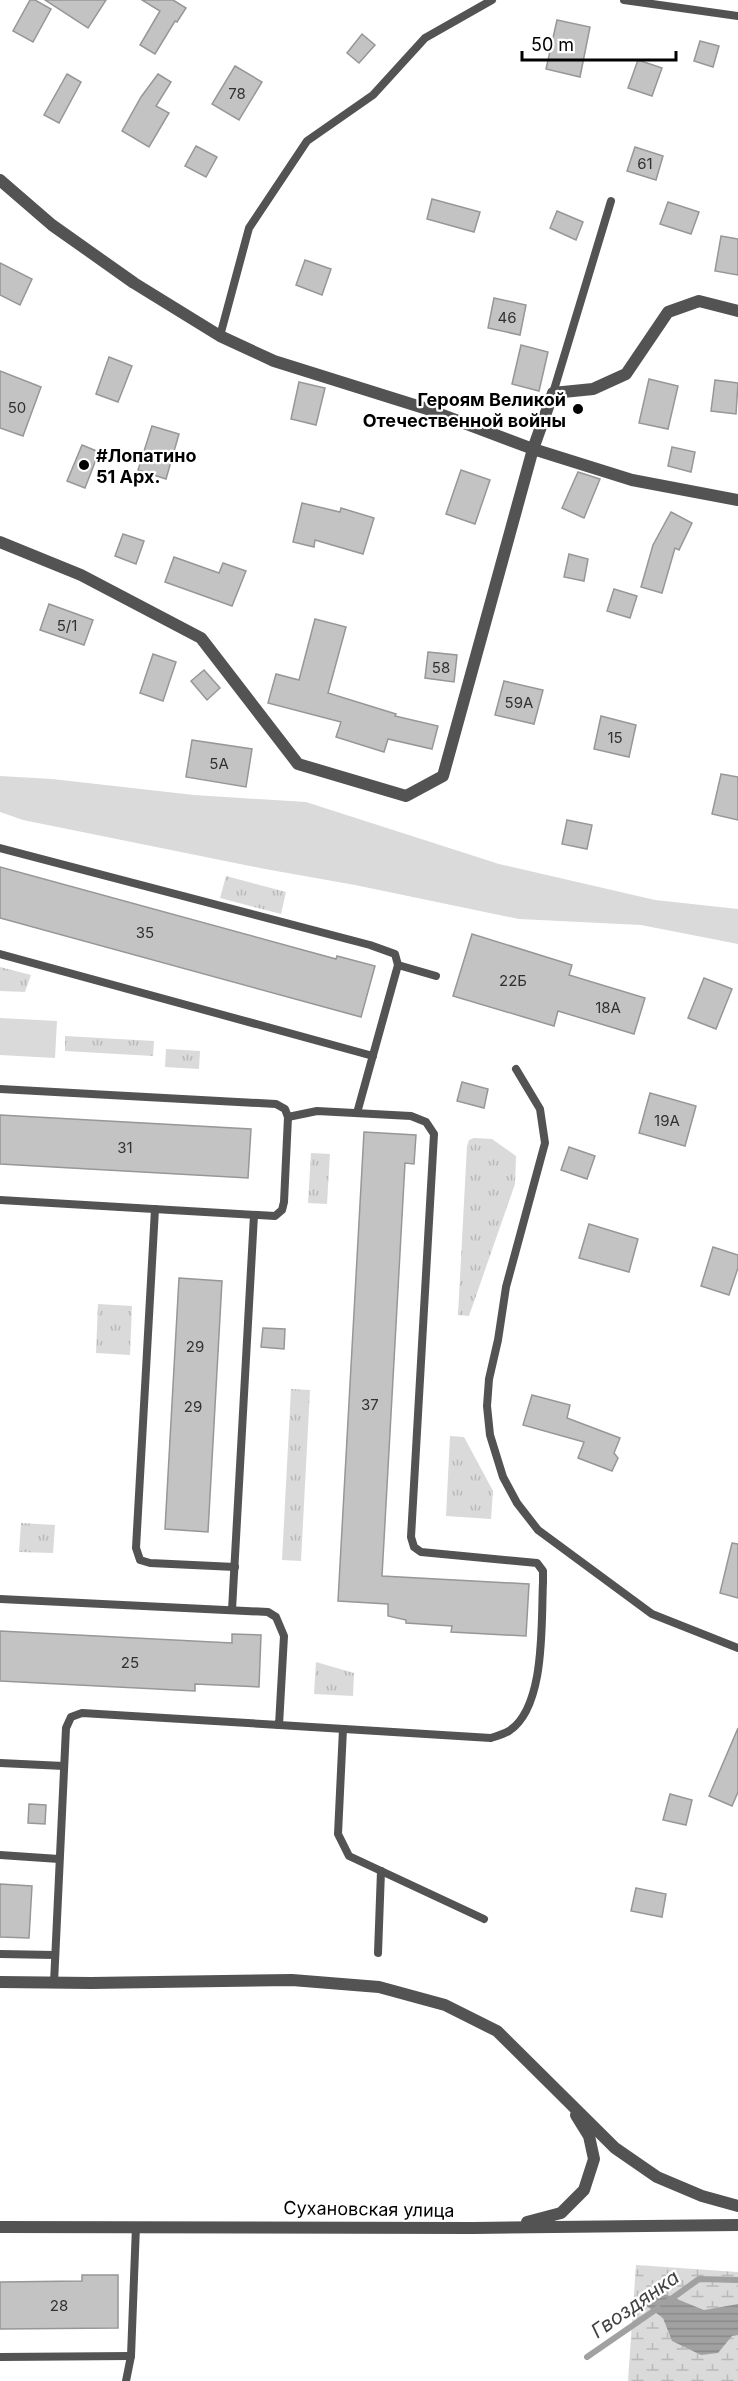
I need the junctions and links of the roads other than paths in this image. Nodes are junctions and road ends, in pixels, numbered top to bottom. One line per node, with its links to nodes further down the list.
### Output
1 (492, 0): 7 (lane)
2 (624, 0): 3 (lane)
3 (738, 16)
4 (0, 180): 7 (street)
5 (611, 201): 8 (lane)
6 (738, 310): 8 (street)
7 (220, 336): 9 (street)
8 (553, 393): 9 (street)
9 (533, 449): 10 (street); 11 (street)
10 (738, 500)
11 (0, 542)
12 (0, 848): 14 (lane)
13 (0, 954): 16 (lane)
14 (398, 965): 15 (lane); 16 (lane)
15 (436, 976)
16 (373, 1056): 19 (lane)
17 (516, 1070): 27 (lane)
18 (0, 1089): 20 (lane)
19 (357, 1113): 20 (lane); 29 (lane)
20 (288, 1117): 23 (lane)
21 (0, 1200): 22 (lane)
22 (155, 1209): 23 (lane); 24 (lane)
23 (254, 1215): 24 (lane)
24 (235, 1567): 26 (lane)
25 (0, 1599): 26 (lane)
26 (232, 1610): 28 (lane)
27 (738, 1648)
28 (279, 1725): 29 (lane); 31 (lane)
29 (343, 1729): 34 (lane)
30 (0, 1763): 31 (lane)
31 (63, 1766): 33 (lane)
32 (0, 1855): 33 (lane)
33 (59, 1859): 38 (lane)
34 (381, 1871): 35 (lane); 36 (lane)
35 (484, 1919)
36 (378, 1953)
37 (0, 1954): 38 (lane)
38 (55, 1955): 40 (lane)
39 (0, 1982): 40 (street)
40 (54, 1983): 41 (street)
41 (567, 2100): 42 (street); 46 (street)
42 (738, 2206)
43 (738, 2225): 46 (street, Сухановская улица)
44 (136, 2226): 45 (street, Сухановская улица); 46 (street, Сухановская улица); 47 (lane)
45 (0, 2227)
46 (508, 2227)
47 (131, 2356): 48 (lane); 49 (lane)
48 (0, 2357)
49 (126, 2381)

